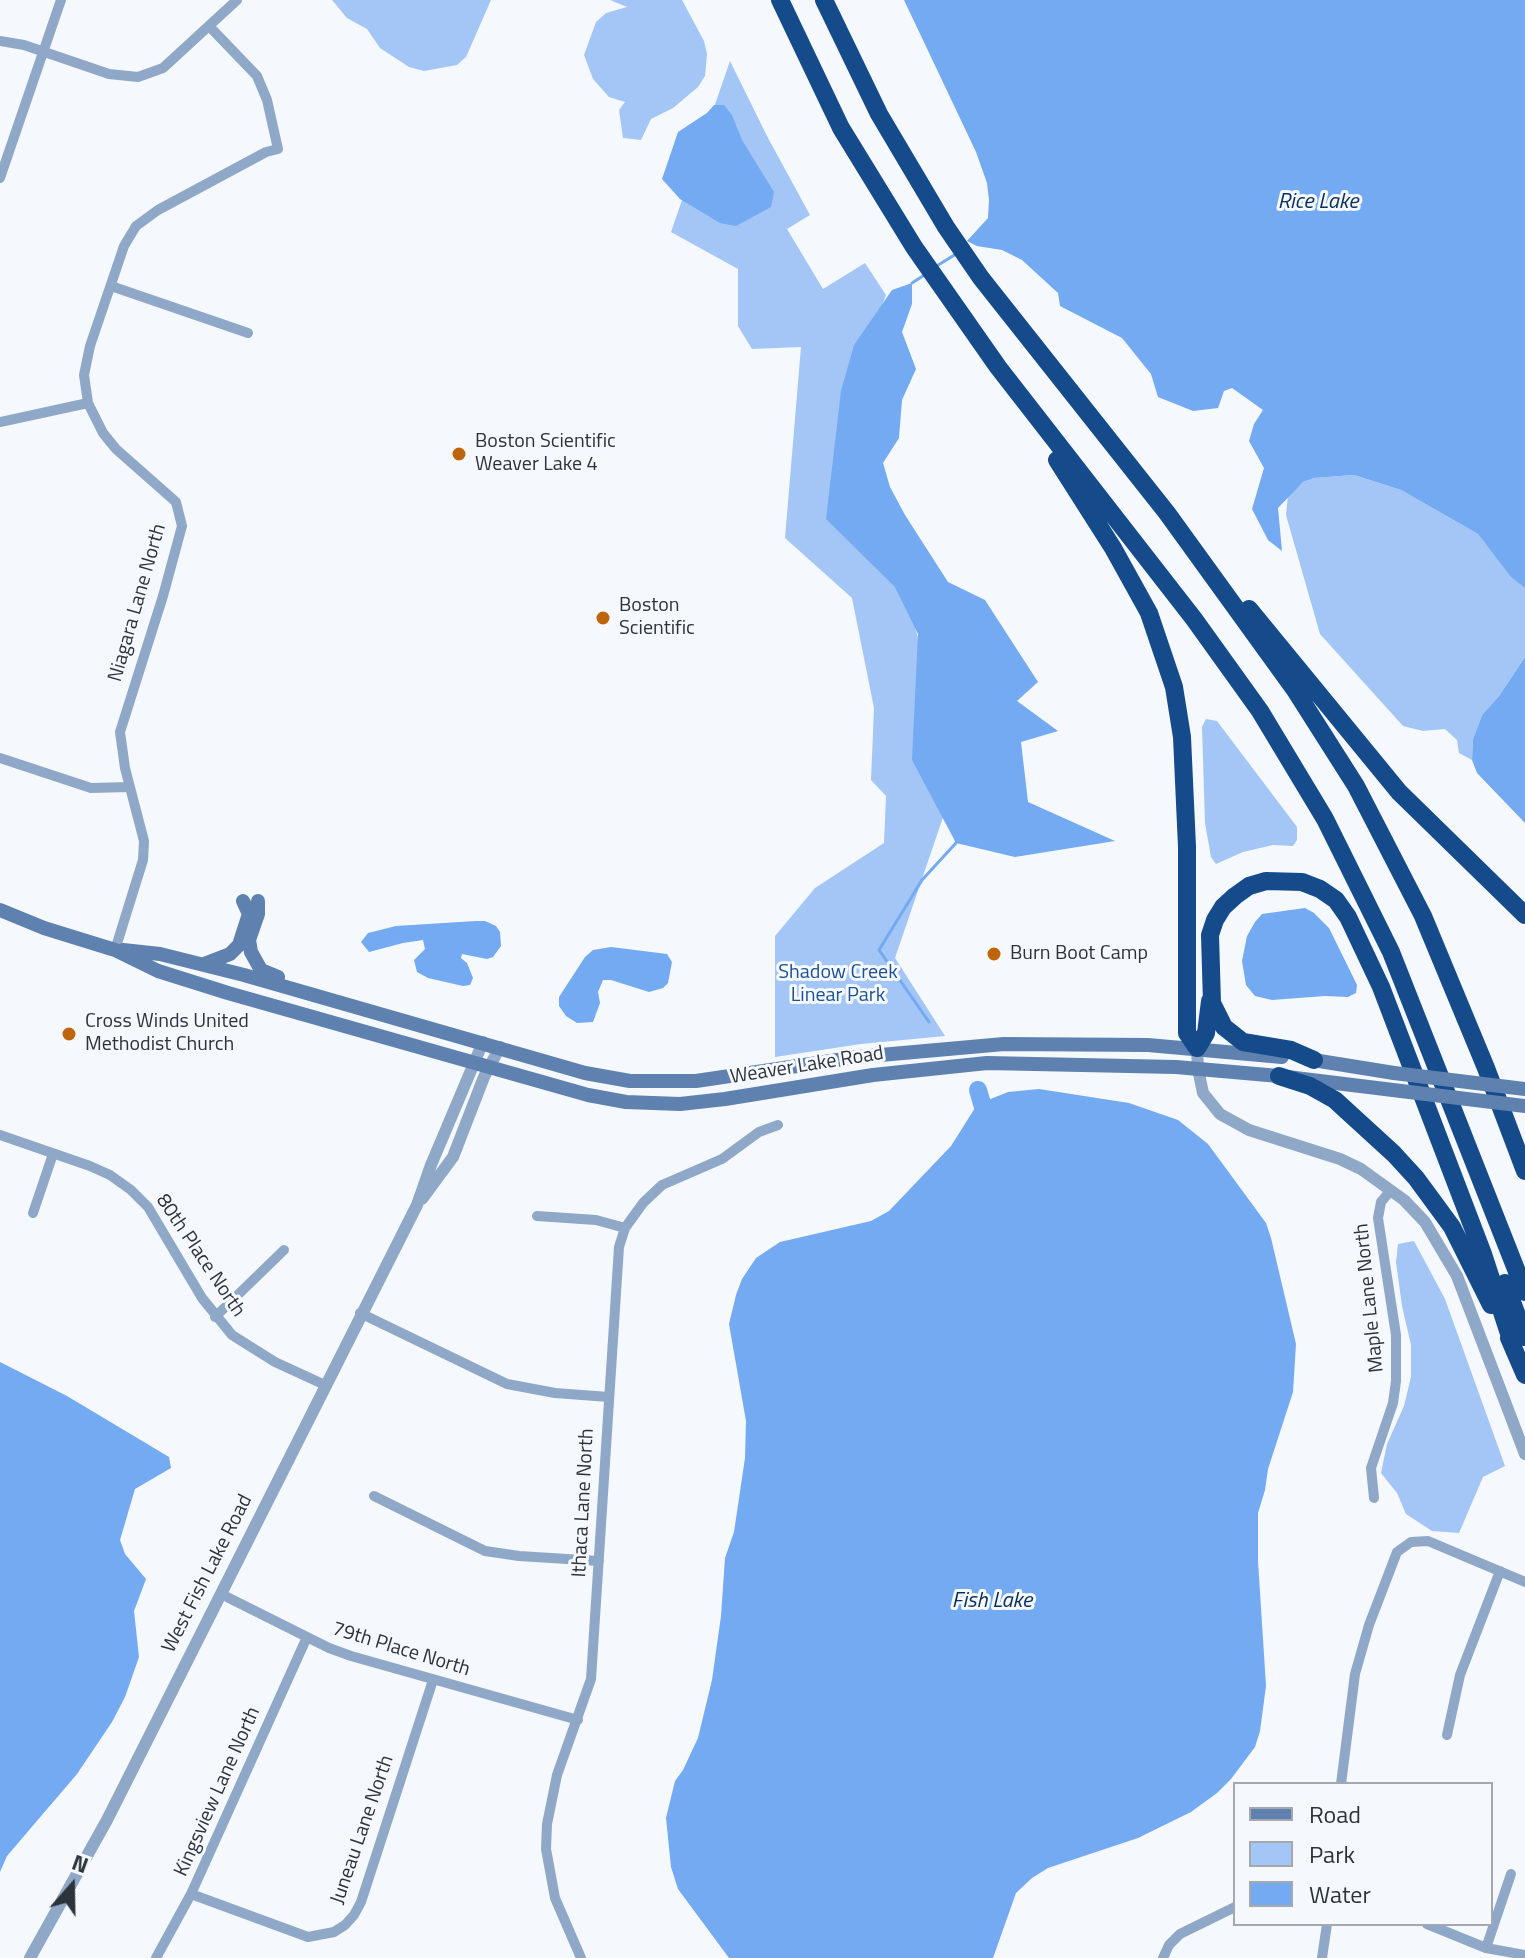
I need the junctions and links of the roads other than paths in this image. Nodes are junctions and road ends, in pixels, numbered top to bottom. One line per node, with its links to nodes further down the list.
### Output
1 (61, 0): 8 (street)
2 (237, 0): 6 (street)
3 (767, 0): 9 (highway)
4 (780, 0): 9 (highway)
5 (824, 0): 16 (highway)
6 (209, 26): 8 (street); 11 (street, Niagara Lane North)
7 (0, 41): 8 (street)
8 (44, 51): 10 (street)
9 (841, 128): 13 (highway)
10 (0, 178)
11 (111, 286): 12 (street); 14 (street, Niagara Lane North)
12 (248, 333)
13 (998, 367): 27 (highway); 45 (highway)
14 (88, 403): 15 (street); 18 (street, Niagara Lane North)
15 (0, 422)
16 (1167, 513): 20 (highway); 38 (highway)
17 (0, 758): 18 (street)
18 (130, 787): 21 (street, Niagara Lane North)
19 (0, 910): 21 (main road, Weaver Lake Road)
20 (1525, 915)
21 (115, 950): 22 (main road, Weaver Lake Road); 29 (main road, Weaver Lake Road)
22 (202, 965): 24 (main road, Weaver Lake Road); 24 (main road)
23 (1210, 993): 27 (highway); 28 (highway); 48 (highway)
24 (318, 996): 25 (main road, Weaver Lake Road)
25 (483, 1042): 26 (main road, Weaver Lake Road); 29 (street, West Fish Lake Road)
26 (500, 1047): 27 (main road, Weaver Lake Road); 30 (street, West Fish Lake Road)
27 (1197, 1048): 28 (main road, Weaver Lake Road); 31 (street)
28 (1314, 1060): 33 (main road, Weaver Lake Road, bridge)
29 (473, 1062): 30 (main road, Weaver Lake Road); 40 (street, West Fish Lake Road)
30 (489, 1067): 31 (main road, Weaver Lake Road); 40 (street, West Fish Lake Road)
31 (1198, 1069): 32 (main road, Weaver Lake Road); 39 (street)
32 (1279, 1076): 34 (main road, Weaver Lake Road, bridge); 48 (highway)
33 (1525, 1089)
34 (1525, 1106)
35 (778, 1125): 43 (street, Ithaca Lane North)
36 (0, 1135): 37 (street, 80th Place North)
37 (53, 1154): 41 (street); 47 (street, 80th Place North)
38 (1525, 1171)
39 (1391, 1190): 52 (street); 54 (street, Maple Lane North)
40 (417, 1205): 46 (street, West Fish Lake Road)
41 (33, 1213)
42 (537, 1216): 43 (street)
43 (625, 1228): 51 (street, Ithaca Lane North)
44 (284, 1250): 47 (street)
45 (1525, 1292)
46 (360, 1313): 50 (street, West Fish Lake Road); 51 (street)
47 (215, 1317): 50 (street, 80th Place North)
48 (1519, 1342): 49 (highway)
49 (1525, 1375)
50 (325, 1385): 58 (street, West Fish Lake Road)
51 (609, 1397): 55 (street, Ithaca Lane North)
52 (1525, 1454)
53 (374, 1496): 55 (street)
54 (1374, 1498)
55 (599, 1561): 61 (street, Ithaca Lane North)
56 (1500, 1571): 57 (street); 62 (street); 63 (street)
57 (1525, 1582)
58 (221, 1594): 59 (street, 79th Place North); 71 (street, West Fish Lake Road)
59 (307, 1637): 60 (street, 79th Place North); 65 (street, Kingsview Lane North)
60 (433, 1680): 61 (street, 79th Place North); 65 (street, Juneau Lane North)
61 (578, 1720): 73 (street, Ithaca Lane North)
62 (1447, 1735)
63 (1341, 1782)
64 (1511, 1874): 69 (street)
65 (191, 1894): 72 (street, Kingsview Lane North)
66 (1233, 1908): 74 (street)
67 (1327, 1926): 75 (street)
68 (1432, 1926): 69 (street)
69 (1486, 1948): 70 (street)
70 (1525, 1955)
71 (30, 1958)
72 (156, 1958)
73 (581, 1958)
74 (1163, 1958)
75 (1322, 1958)

